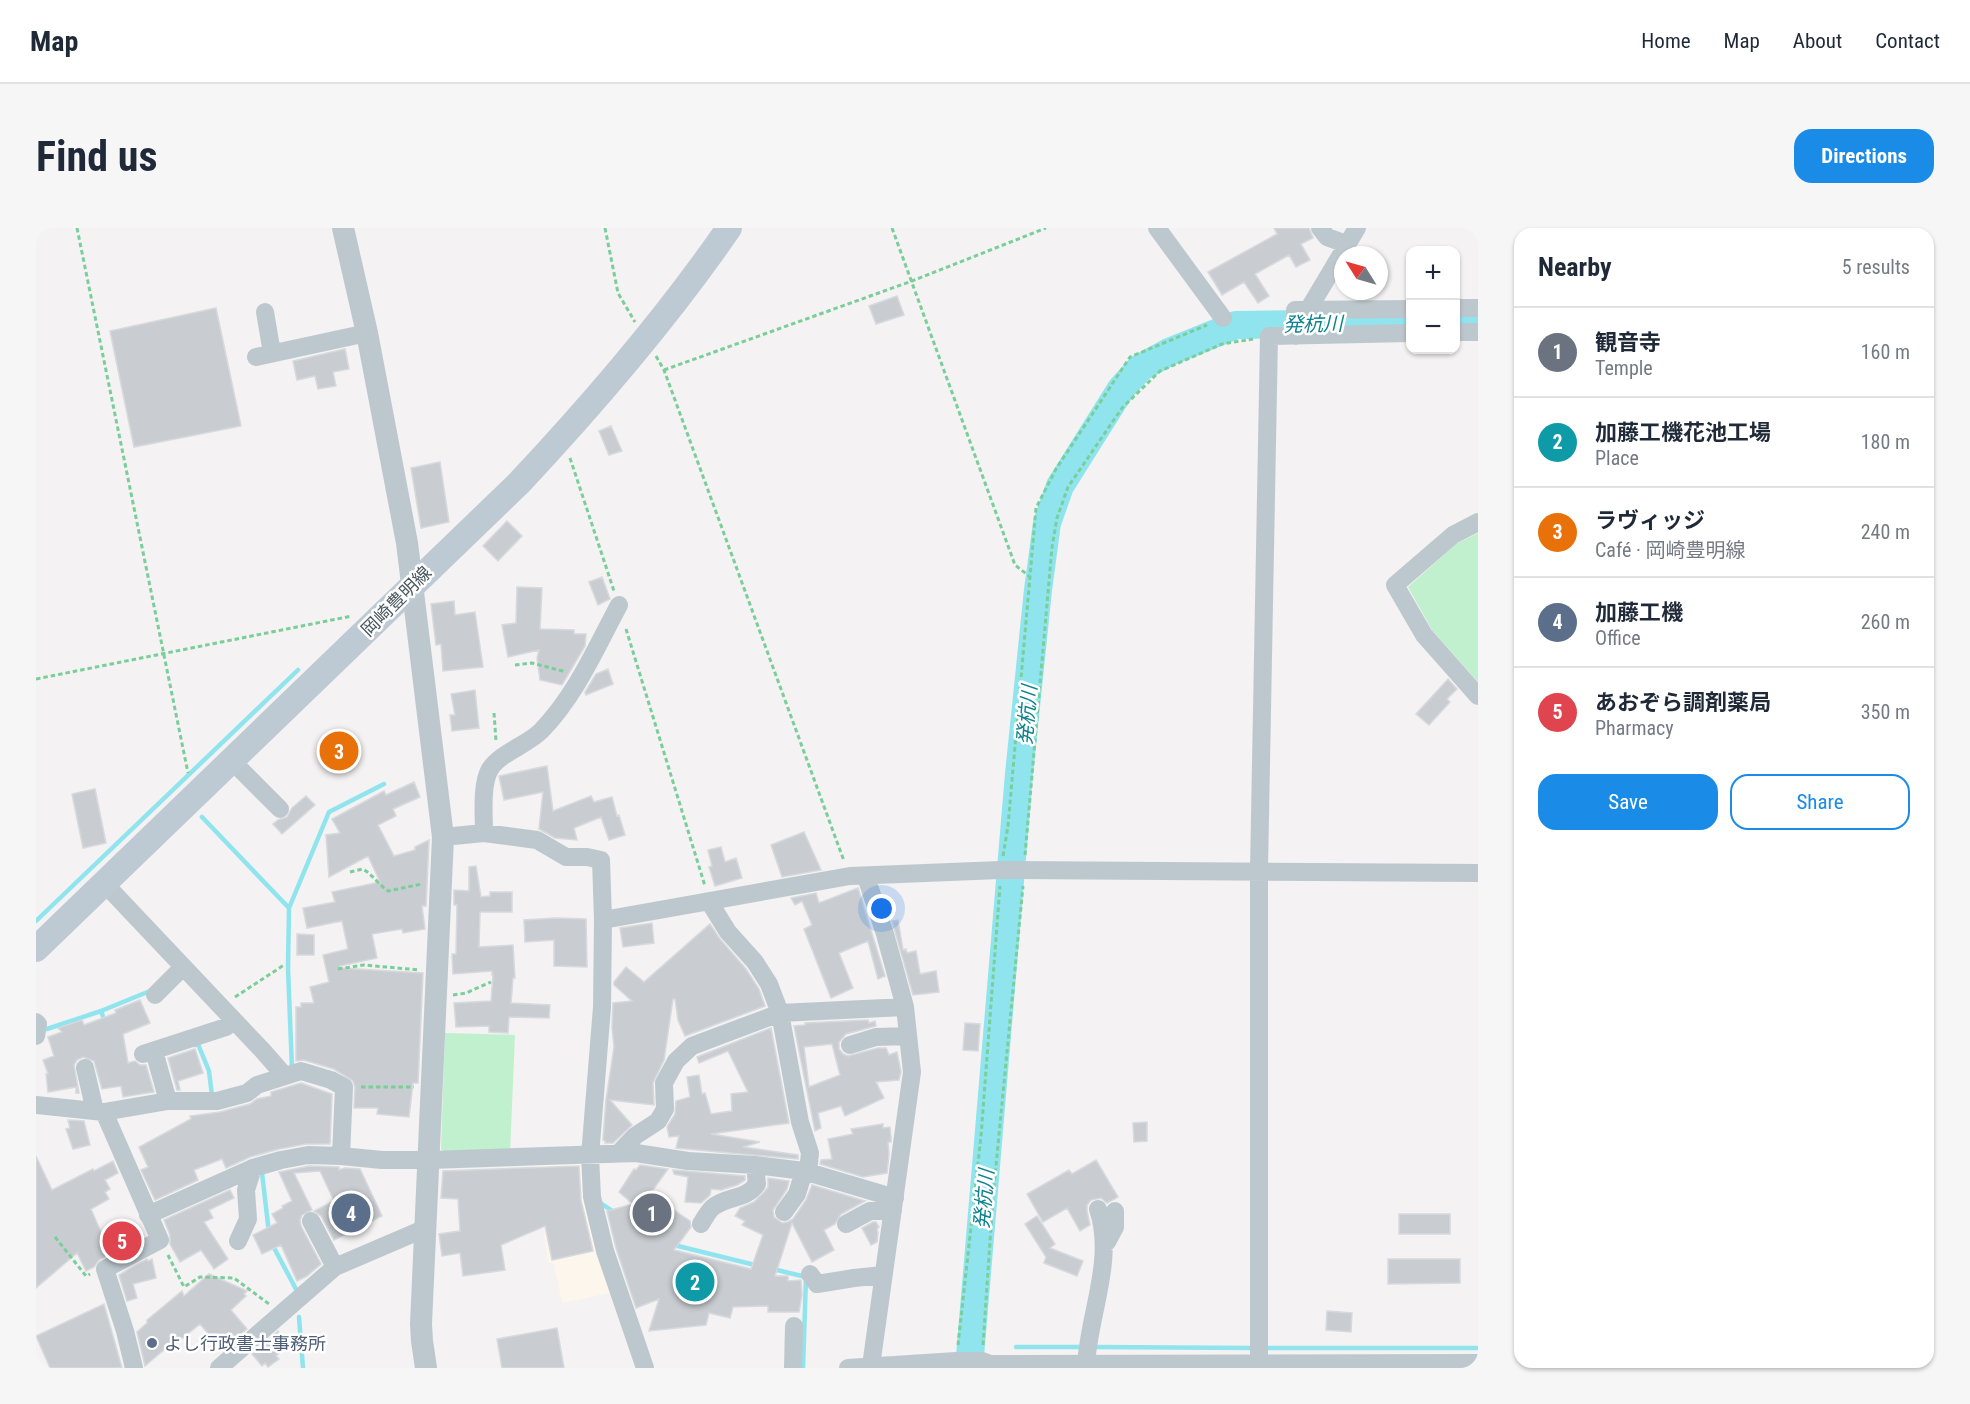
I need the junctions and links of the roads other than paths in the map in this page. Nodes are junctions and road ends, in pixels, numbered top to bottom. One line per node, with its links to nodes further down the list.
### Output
1 (343, 228): 15 (street)
2 (729, 228): 19 (main road, 岡崎豊明線)
3 (1157, 228): 12 (street)
4 (1320, 228): 6 (street)
5 (1357, 228): 6 (street)
6 (1346, 244): 10 (street)
7 (1460, 308): 8 (street)
8 (1478, 308)
9 (1406, 309): 10 (street)
10 (1301, 310): 17 (street)
11 (265, 312): 15 (street)
12 (1223, 318)
13 (1460, 332): 14 (street)
14 (1478, 332)
15 (367, 333): 19 (street)
16 (1406, 333): 17 (street)
17 (1296, 336): 26 (street)
18 (1478, 522): 21 (street)
19 (414, 584): 22 (main road, 岡崎豊明線); 25 (street)
20 (618, 605): 24 (street)
21 (1478, 696)
22 (231, 760): 23 (street); 29 (main road, 岡崎豊明線)
23 (280, 809)
24 (484, 833): 25 (street); 31 (street)
25 (443, 837): 50 (street)
26 (1259, 870): 27 (street); 28 (street); 68 (street)
27 (1478, 873)
28 (858, 877): 30 (street); 35 (street)
29 (104, 883): 32 (main road, 岡崎豊明線); 33 (street)
30 (710, 903): 31 (street); 37 (street)
31 (603, 920): 49 (street)
32 (36, 949)
33 (183, 967): 34 (street); 36 (street)
34 (155, 995)
35 (904, 1007): 37 (street); 40 (street)
36 (227, 1013): 43 (street); 44 (street)
37 (780, 1013): 47 (street); 53 (street)
38 (36, 1022): 39 (street)
39 (36, 1036)
40 (908, 1036): 41 (street); 54 (street)
41 (850, 1045)
42 (85, 1068): 46 (street)
43 (284, 1075): 44 (street); 48 (street)
44 (168, 1101): 46 (street)
45 (36, 1105): 46 (street)
46 (100, 1111): 57 (street)
47 (618, 1154): 49 (street); 51 (street)
48 (341, 1156): 50 (street); 52 (street)
49 (590, 1156): 50 (street); 74 (street)
50 (430, 1160): 61 (street)
51 (755, 1165): 53 (street); 59 (street)
52 (254, 1168): 57 (street); 62 (street)
53 (806, 1171): 54 (street); 56 (street)
54 (894, 1205): 60 (street); 65 (street)
55 (1106, 1210): 67 (street)
56 (784, 1212)
57 (148, 1215): 71 (street)
58 (311, 1221): 63 (street)
59 (701, 1224)
60 (846, 1224)
61 (426, 1228): 63 (street); 73 (street)
62 (238, 1241)
63 (335, 1268): 72 (street)
64 (810, 1274): 65 (street)
65 (883, 1275): 70 (street)
66 (794, 1326): 75 (street)
67 (1087, 1351): 68 (street); 70 (street)
68 (1259, 1363): 69 (street)
69 (1478, 1363)
70 (870, 1365): 76 (street)
71 (135, 1368)
72 (219, 1368)
73 (426, 1368)
74 (645, 1368)
75 (793, 1368)
76 (848, 1368)

